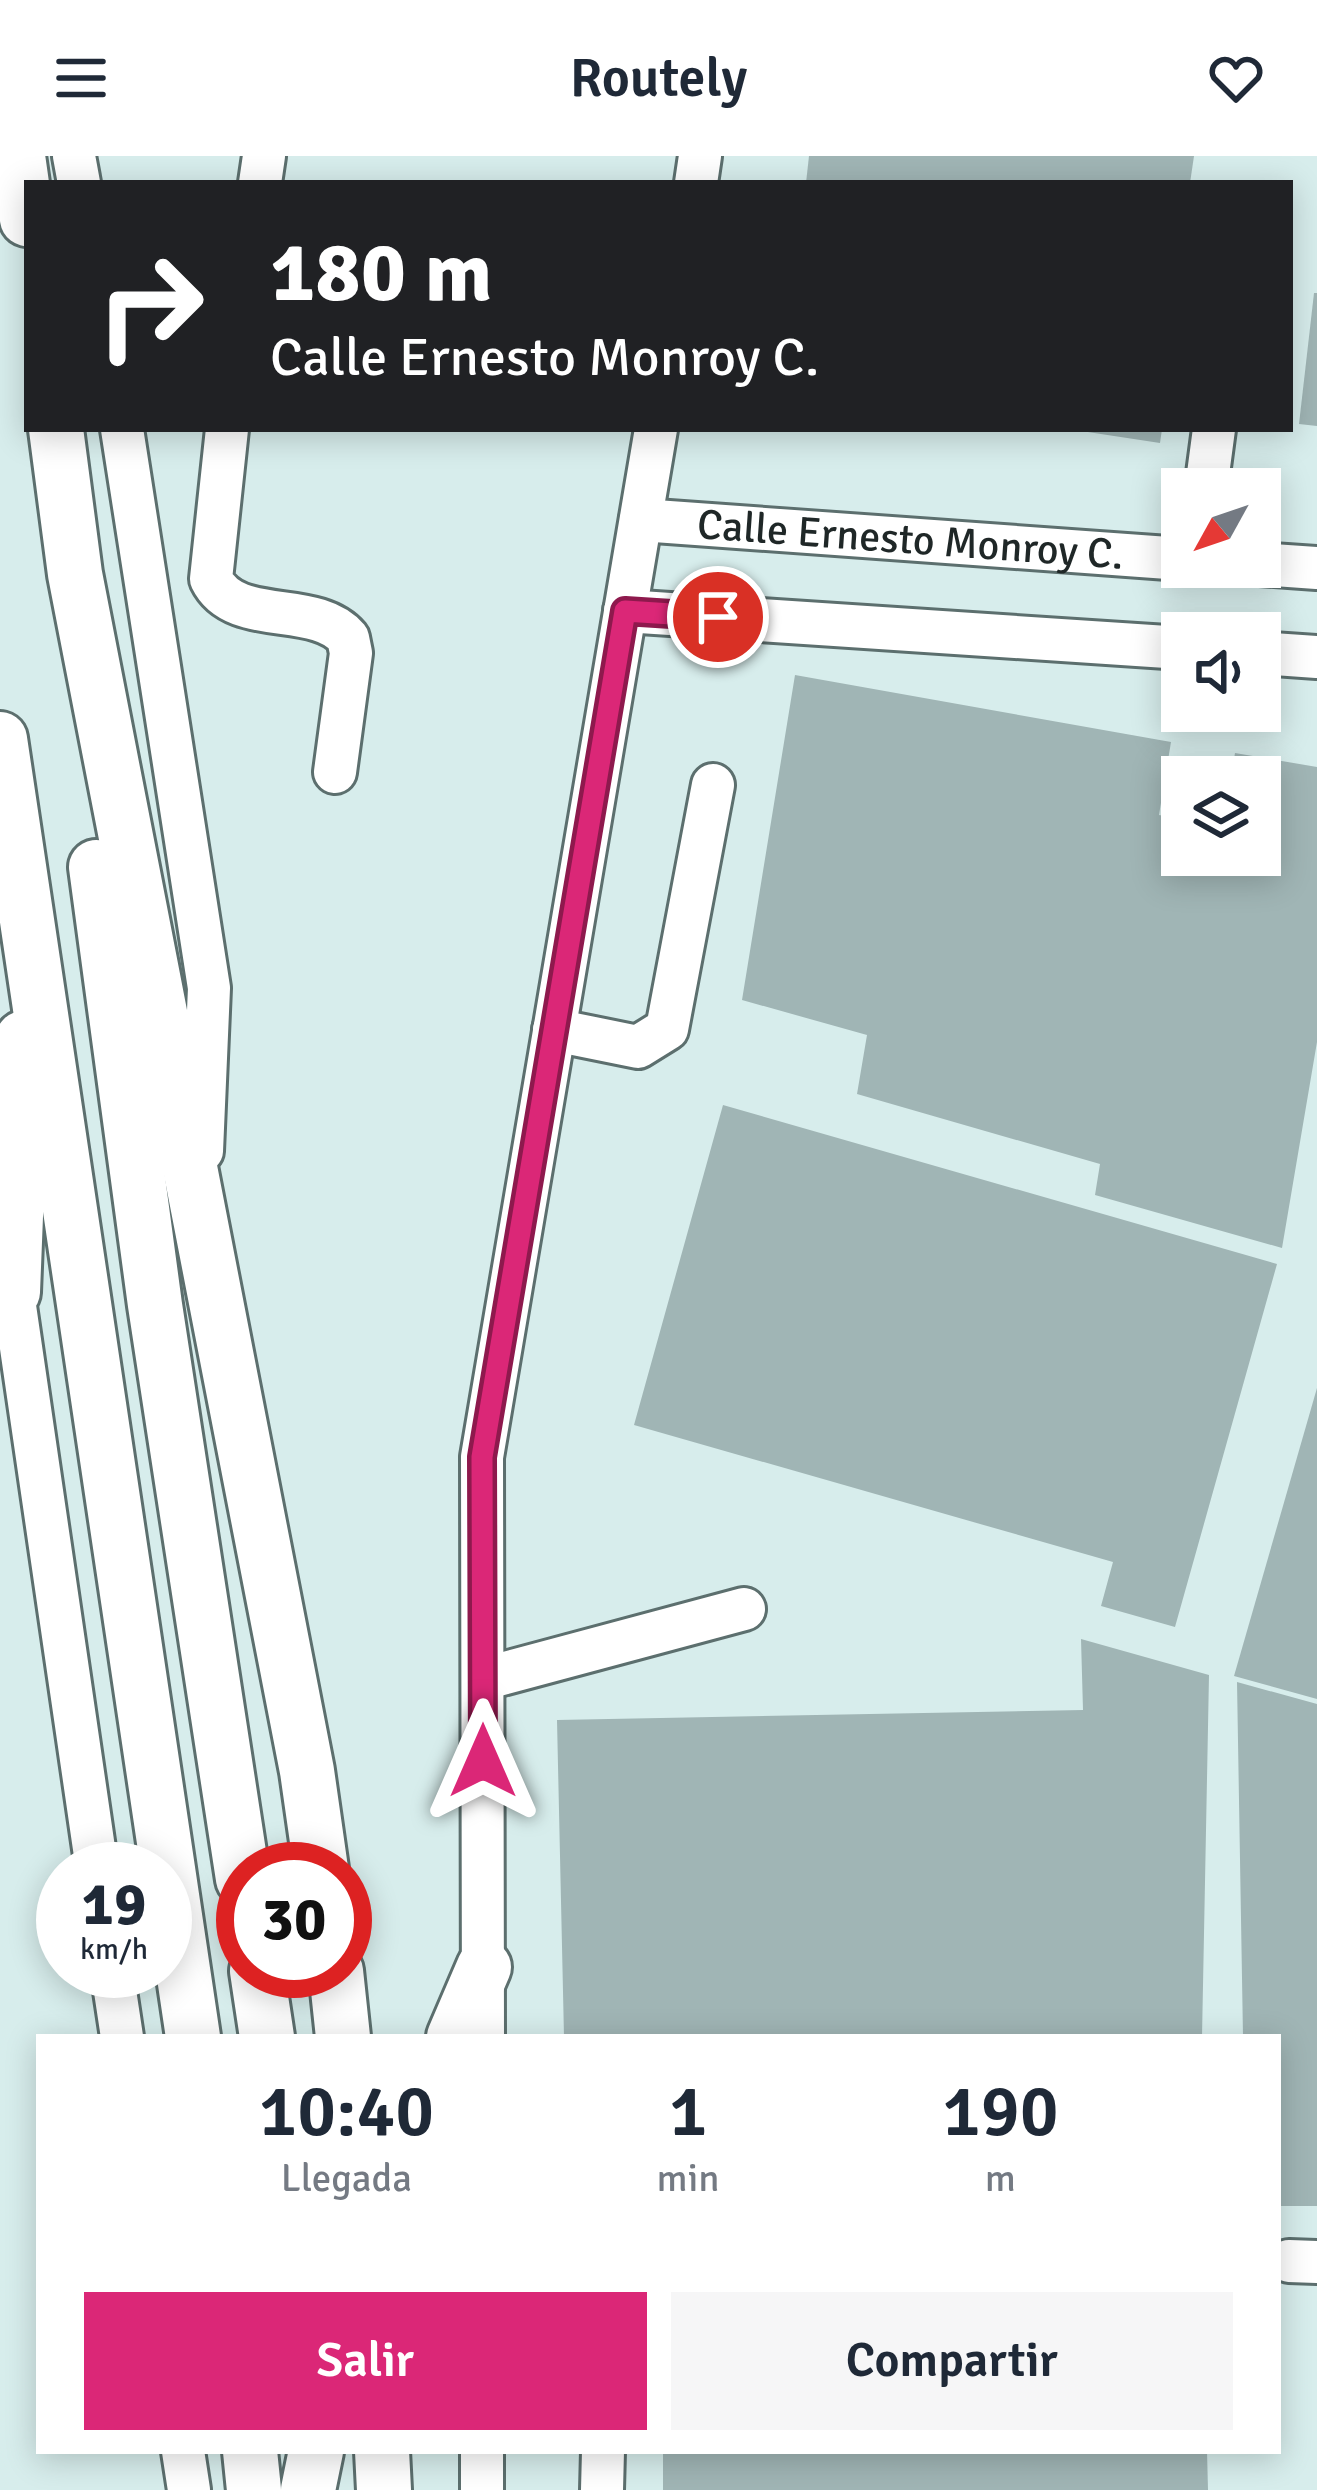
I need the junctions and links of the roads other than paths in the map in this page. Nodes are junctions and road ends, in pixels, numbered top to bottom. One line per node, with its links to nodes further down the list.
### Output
1 (18, 156): 2 (main road)
2 (24, 198)
3 (56, 432): 13 (main road)
4 (122, 432): 24 (street)
5 (227, 432): 19 (street)
6 (656, 432): 9 (street)
7 (1214, 432): 8 (street)
8 (1209, 468)
9 (641, 520): 10 (street, Calle Ernesto Monroy C.); 14 (street)
10 (1161, 557)
11 (1281, 565): 12 (street)
12 (1317, 568)
13 (75, 574): 24 (main road); 29 (main road)
14 (625, 611): 15 (street); 22 (street)
15 (1161, 647)
16 (1281, 654): 17 (street)
17 (1317, 657)
18 (0, 739): 21 (main road)
19 (335, 772)
20 (713, 784): 22 (street)
21 (27, 904): 25 (main road); 36 (main road)
22 (554, 1030): 27 (street)
23 (0, 1211): 25 (street)
24 (199, 1212): 30 (main road)
25 (13, 1292): 28 (street)
26 (744, 1609): 27 (street)
27 (483, 1679): 31 (street)
28 (93, 1842)
29 (237, 1842)
30 (316, 1842)
31 (484, 1967): 39 (main road); 40 (street)
32 (116, 1998): 35 (street)
33 (261, 1998): 37 (main road)
34 (339, 1998): 38 (main road)
35 (122, 2034)
36 (193, 2034)
37 (267, 2034)
38 (343, 2034)
39 (455, 2034)
40 (484, 2034)
41 (183, 2454): 47 (street)
42 (250, 2454): 48 (main road)
43 (315, 2454): 49 (main road)
44 (382, 2454): 50 (main road)
45 (482, 2454): 51 (street)
46 (602, 2454): 52 (street)
47 (189, 2490)
48 (254, 2490)
49 (308, 2490)
50 (384, 2490)
51 (482, 2490)
52 (602, 2490)

